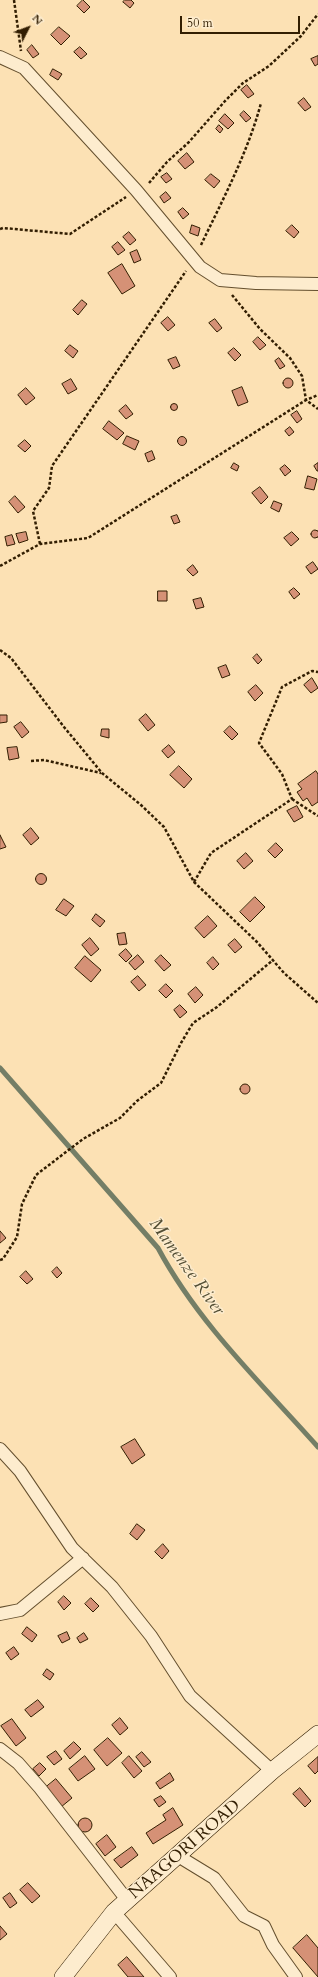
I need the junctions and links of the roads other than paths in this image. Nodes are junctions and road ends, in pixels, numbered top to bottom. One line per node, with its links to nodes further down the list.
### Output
1 (0, 57): 2 (street)
2 (318, 284)
3 (0, 1450): 4 (street)
4 (83, 1558): 5 (street); 8 (street)
5 (0, 1614)
6 (318, 1734): 8 (street, NAAGORI ROAD)
7 (0, 1748): 10 (street)
8 (272, 1771): 9 (street, NAAGORI ROAD)
9 (178, 1856): 10 (street, NAAGORI ROAD); 14 (street)
10 (127, 1900): 11 (street, NAAGORI ROAD)
11 (114, 1912): 12 (street, NAAGORI ROAD); 13 (street)
12 (63, 1977)
13 (170, 1977)
14 (296, 1977)

